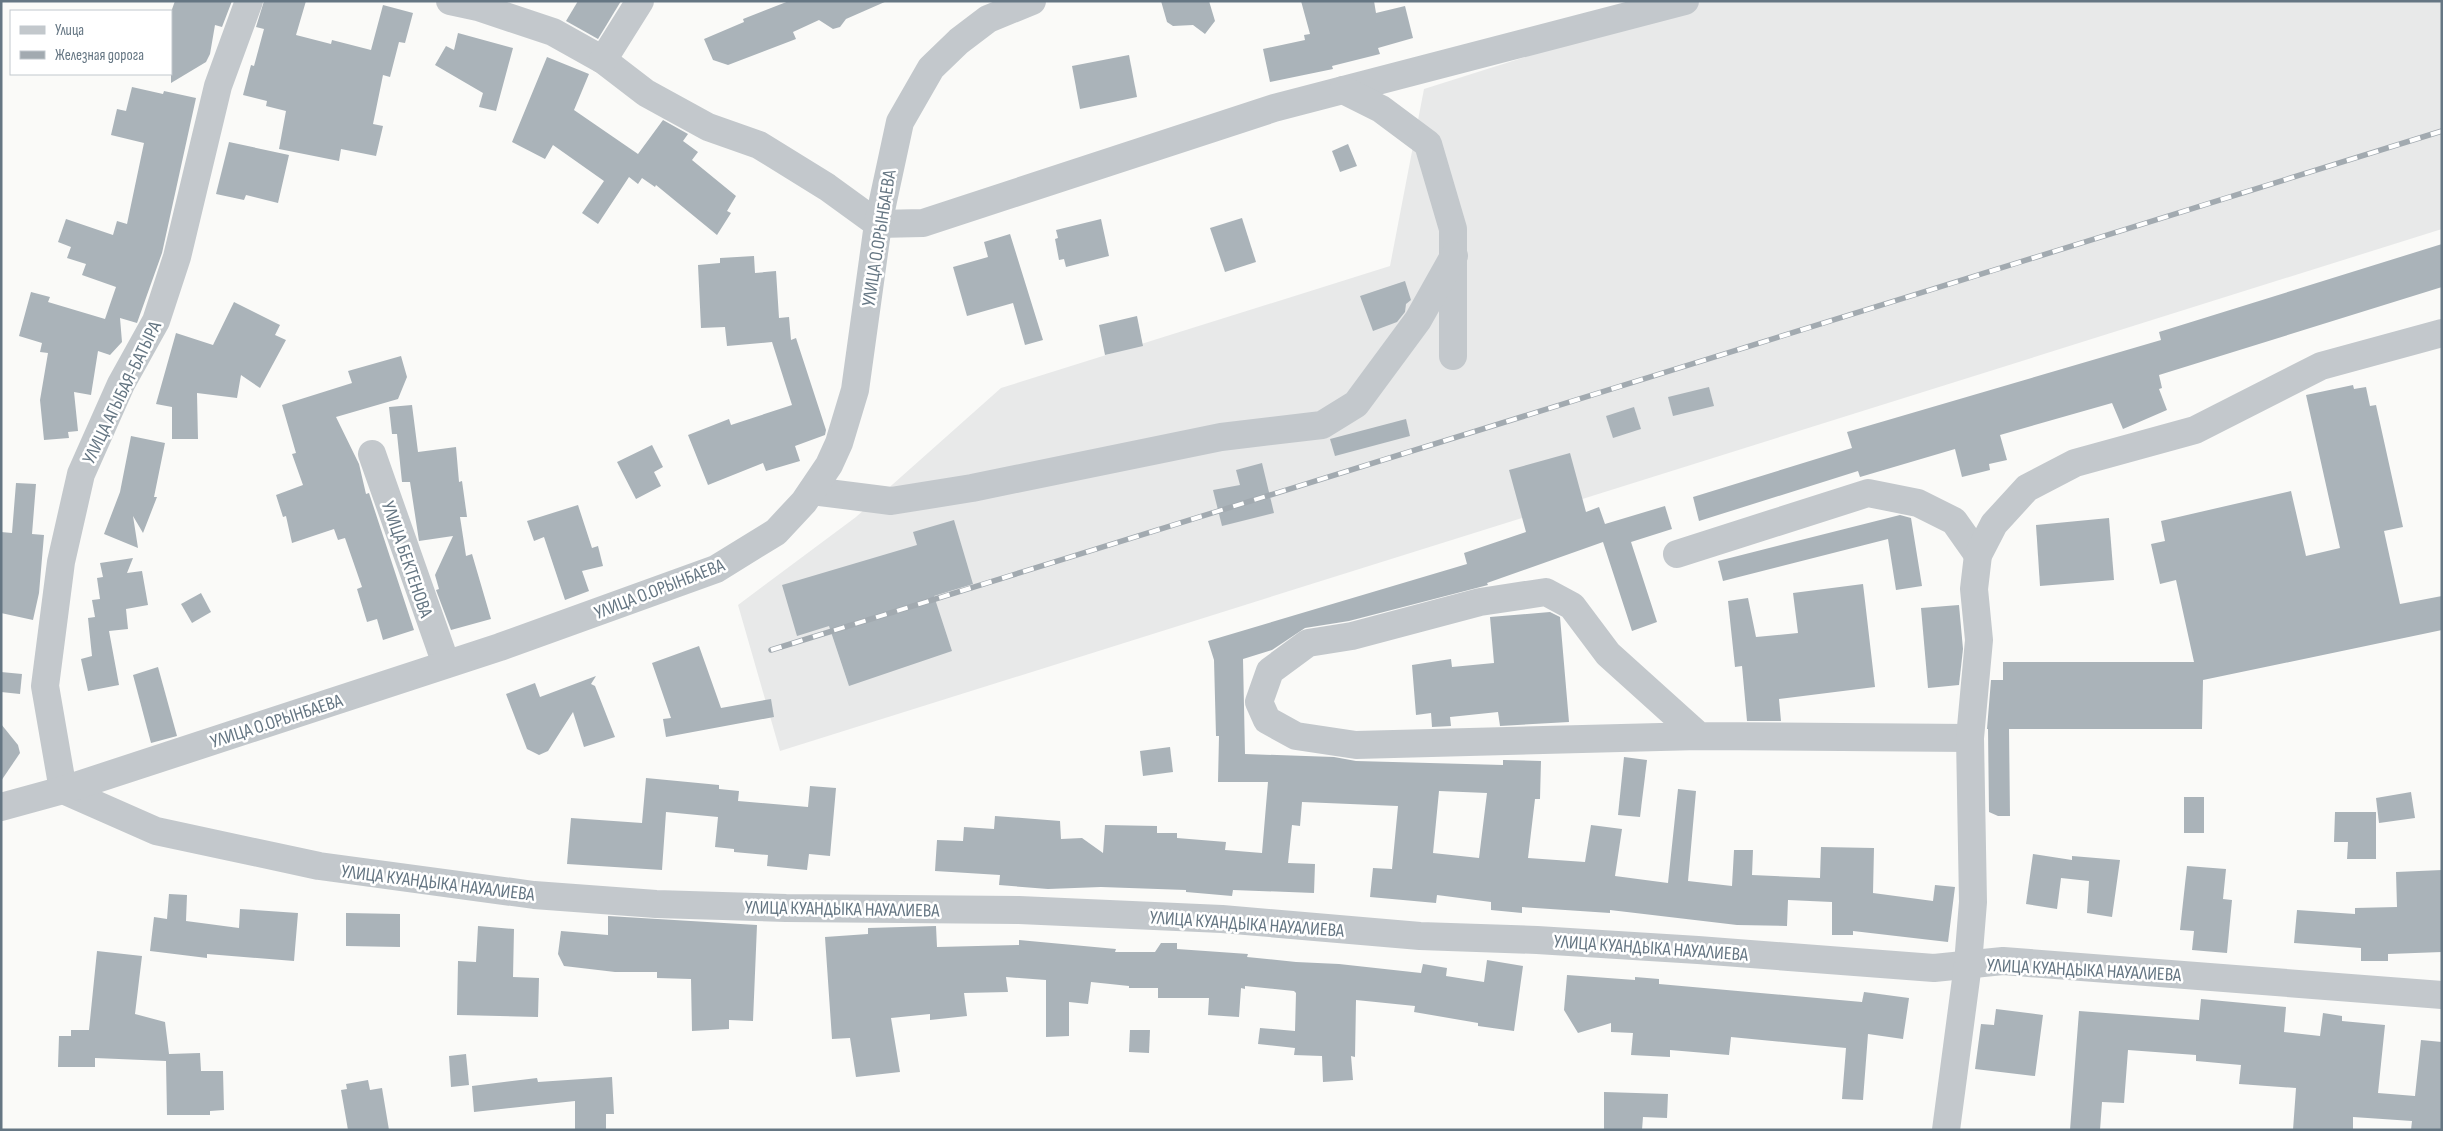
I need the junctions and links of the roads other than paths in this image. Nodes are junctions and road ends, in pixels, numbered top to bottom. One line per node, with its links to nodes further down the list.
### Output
1 (248, 1): 19 (street, УЛИЦА АГЫБАЯ-БАТЫРА)
2 (450, 1): 6 (street)
3 (640, 1): 6 (street)
4 (1032, 1): 8 (street, УЛИЦА О.ОРЫНБАЕВА)
5 (1684, 1): 7 (street)
6 (604, 60): 8 (street)
7 (1343, 90): 8 (street); 9 (street)
8 (878, 224): 13 (street, УЛИЦА О.ОРЫНБАЕВА)
9 (1454, 256): 11 (street); 13 (street)
10 (2442, 334): 15 (street)
11 (1453, 356)
12 (372, 454): 16 (street, УЛИЦА БЕКТЕНОВА)
13 (812, 491): 16 (street, УЛИЦА О.ОРЫНБАЕВА)
14 (1677, 554): 15 (street)
15 (1978, 555): 18 (street)
16 (446, 664): 19 (street, УЛИЦА О.ОРЫНБАЕВА)
17 (1699, 736): 17 (street); 18 (street)
18 (1970, 738): 21 (street)
19 (63, 790): 20 (street, УЛИЦА О.ОРЫНБАЕВА); 21 (street, УЛИЦА КУАНДЫКА НАУАЛИЕВА)
20 (1, 807)
21 (1968, 964): 22 (street, УЛИЦА КУАНДЫКА НАУАЛИЕВА); 23 (street)
22 (2442, 995)
23 (1946, 1130)

